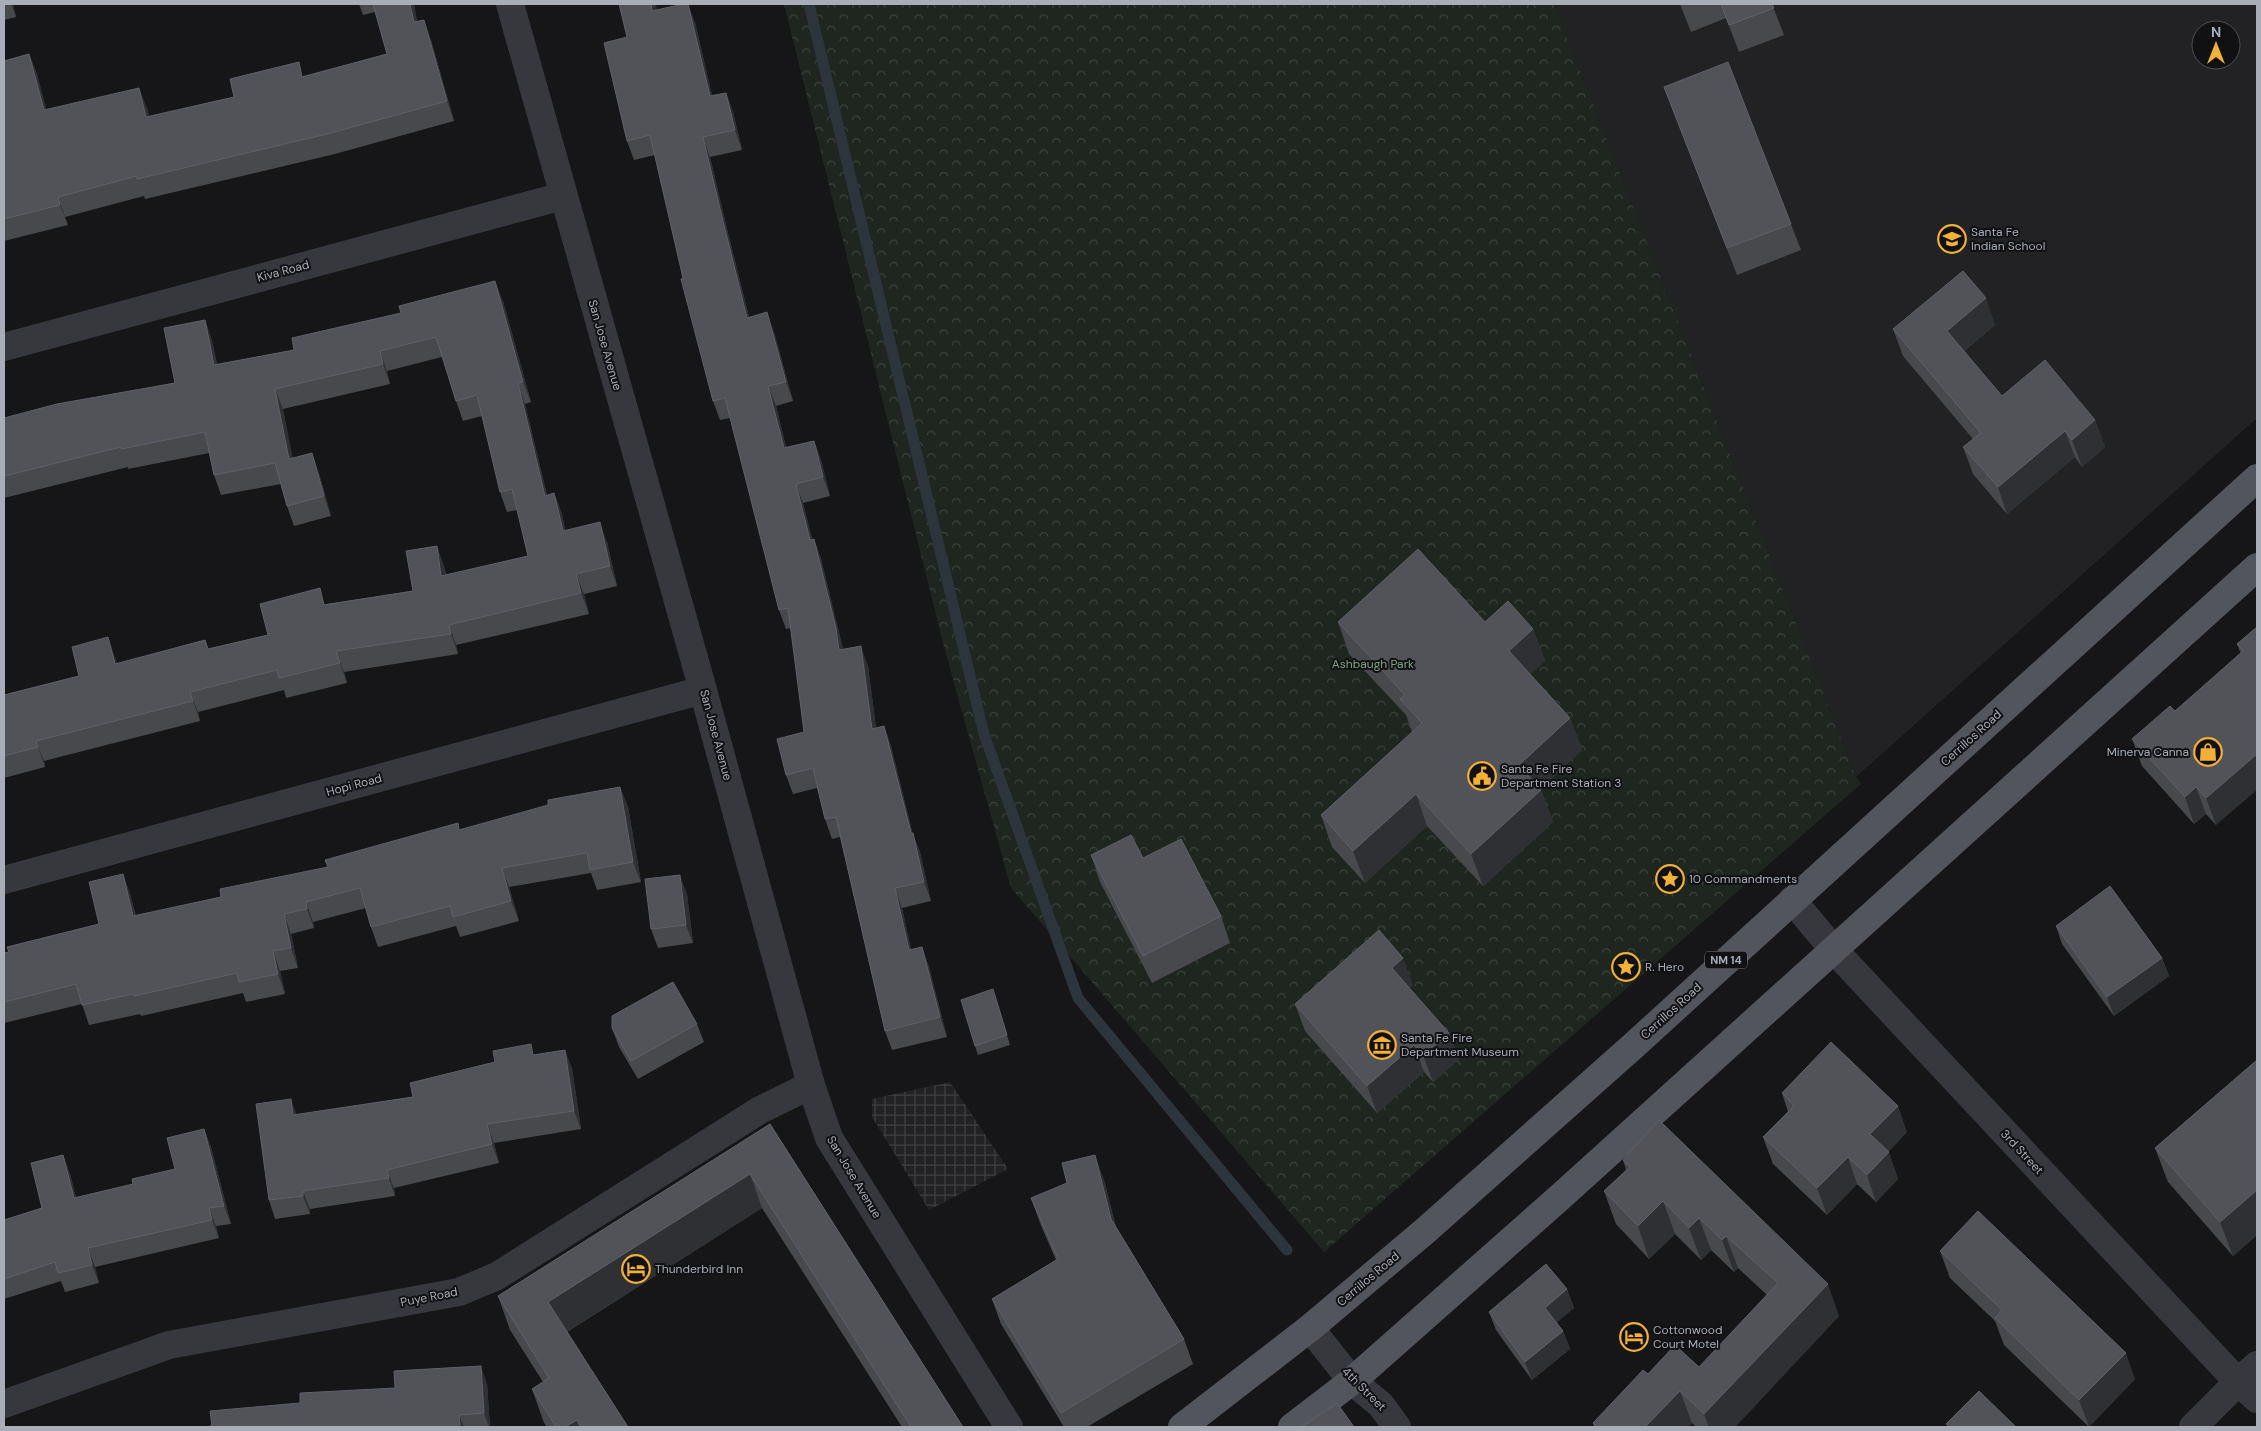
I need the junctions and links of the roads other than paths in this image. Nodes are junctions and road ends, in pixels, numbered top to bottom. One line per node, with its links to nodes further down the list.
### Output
1 (510, 4): 2 (street, San Jose Avenue)
2 (563, 196): 3 (street, Kiva Road); 6 (street, San Jose Avenue)
3 (4, 347)
4 (2257, 478): 8 (main road, Cerrillos Road / NM 14)
5 (2257, 567): 9 (main road)
6 (703, 690): 7 (street, Hopi Road); 10 (street, San Jose Avenue)
7 (4, 880)
8 (1792, 900): 9 (street, 3rd Street); 11 (main road, Cerrillos Road / NM 14)
9 (1834, 950): 12 (main road); 13 (street, 3rd Street)
10 (811, 1085): 14 (street, Puye Road); 15 (street, San Jose Avenue)
11 (1310, 1328): 12 (street, 4th Street); 16 (main road, Cerrillos Road / NM 14)
12 (1352, 1381): 17 (main road); 18 (street, 4th Street)
13 (2251, 1382): 19 (street)
14 (4, 1404)
15 (1009, 1427)
16 (1182, 1427)
17 (1292, 1427)
18 (1397, 1427)
19 (2194, 1427)

